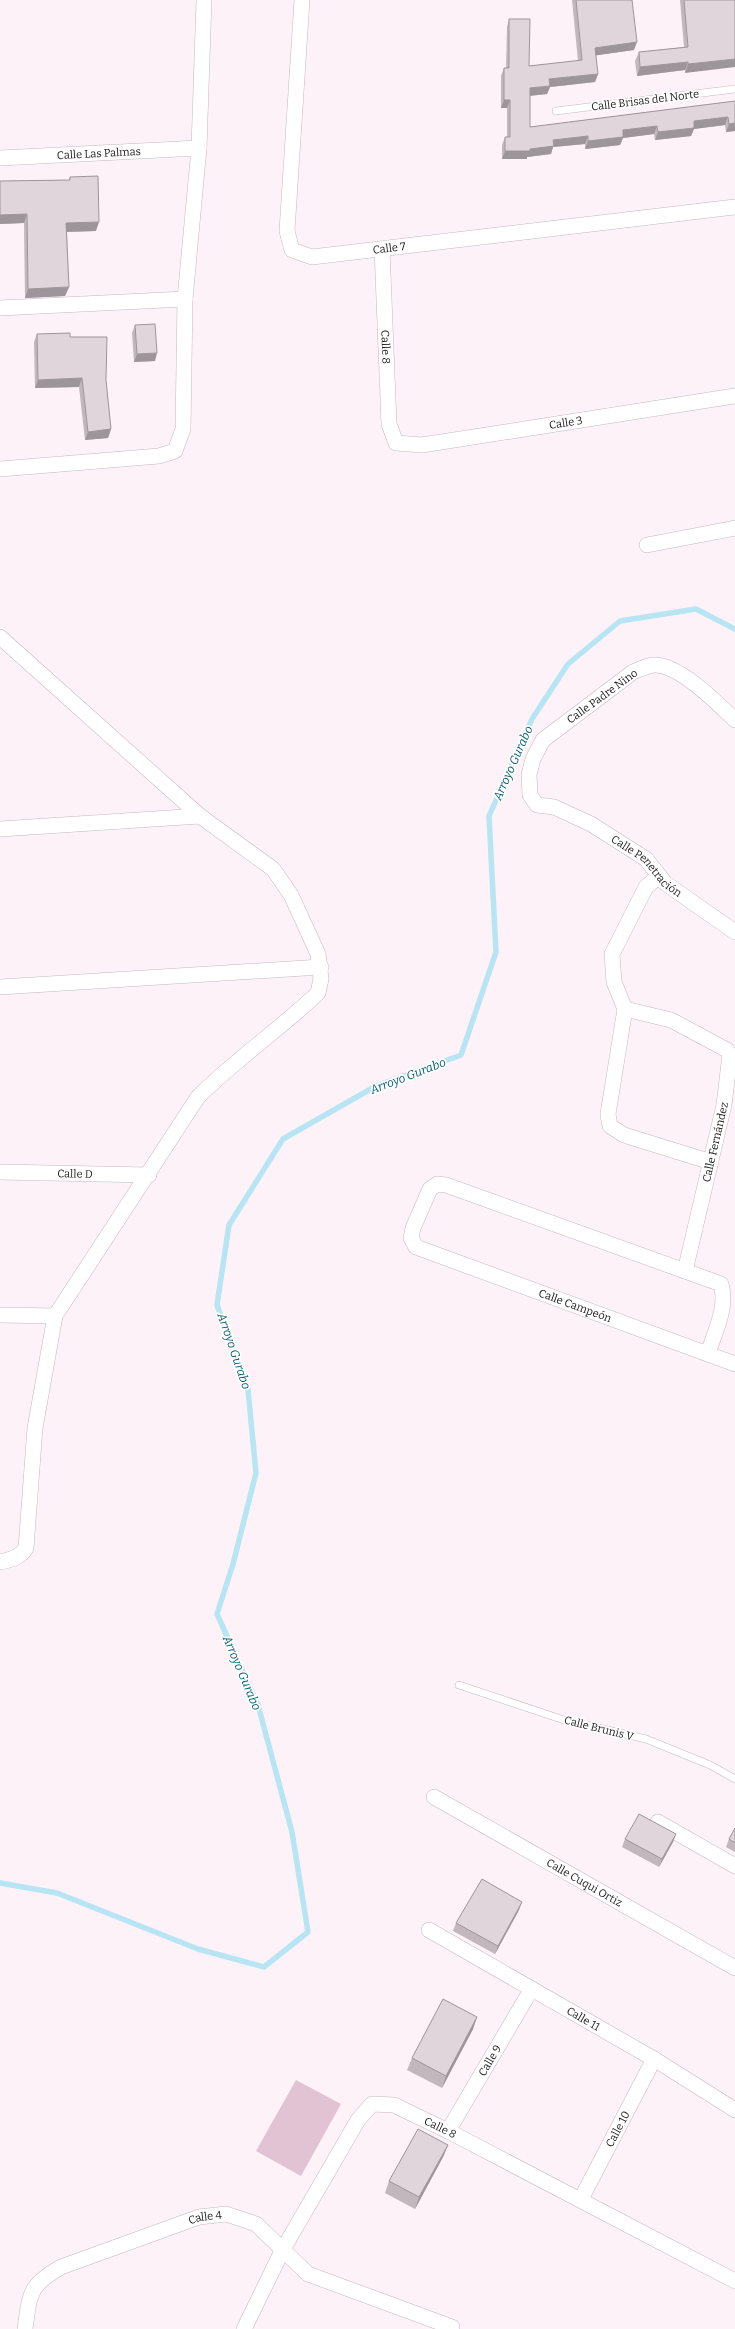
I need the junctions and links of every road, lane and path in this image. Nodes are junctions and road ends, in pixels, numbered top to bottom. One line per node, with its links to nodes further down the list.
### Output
1 (204, 0): 5 (street)
2 (303, 0): 8 (street, Calle 7)
3 (735, 89): 4 (lane, Calle Brisas del Norte)
4 (556, 111)
5 (198, 148): 6 (street, Calle Las Palmas); 9 (street)
6 (0, 158)
7 (735, 207): 8 (street, Calle 7)
8 (382, 249): 12 (street, Calle 8)
9 (185, 299): 10 (street); 13 (street)
10 (0, 308)
11 (735, 396): 12 (street, Calle 3)
12 (396, 443)
13 (0, 469)
14 (735, 528): 15 (street)
15 (647, 545)
16 (3, 643): 19 (street)
17 (735, 720): 18 (street, Calle Padre Nino)
18 (554, 807): 21 (street, Calle Penetración)
19 (200, 816): 20 (street); 23 (street)
20 (0, 829)
21 (659, 876): 22 (street, Calle Penetración); 25 (street)
22 (735, 932)
23 (321, 967): 24 (street); 28 (street)
24 (0, 987)
25 (625, 1008): 26 (street, Calle Fernández); 26 (street)
26 (711, 1162): 29 (street, Calle Fernández)
27 (0, 1172): 28 (street, Calle D)
28 (149, 1175): 31 (street)
29 (685, 1271): 32 (street); 32 (street, Calle Campeón)
30 (0, 1315): 31 (street)
31 (56, 1316): 34 (street)
32 (708, 1353): 33 (street, Calle Campeón)
33 (735, 1364)
34 (0, 1562)
35 (459, 1685): 36 (lane, Calle Brunis V)
36 (735, 1779)
37 (434, 1797): 41 (street, Calle Cuqui Ortiz)
38 (658, 1822): 39 (street)
39 (735, 1866)
40 (429, 1930): 42 (street, Calle 11)
41 (735, 1968)
42 (531, 1990): 43 (street, Calle 11); 45 (street, Calle 9)
43 (654, 2059): 44 (street, Calle 11); 46 (street, Calle 10)
44 (735, 2110)
45 (448, 2131): 46 (street, Calle 8); 47 (street, Calle 8)
46 (580, 2199): 48 (street, Calle 8)
47 (282, 2251): 49 (street, Calle 4); 50 (street, Calle 4); 51 (street, Calle 8)
48 (735, 2281)
49 (452, 2327)
50 (25, 2329)
51 (244, 2329)

